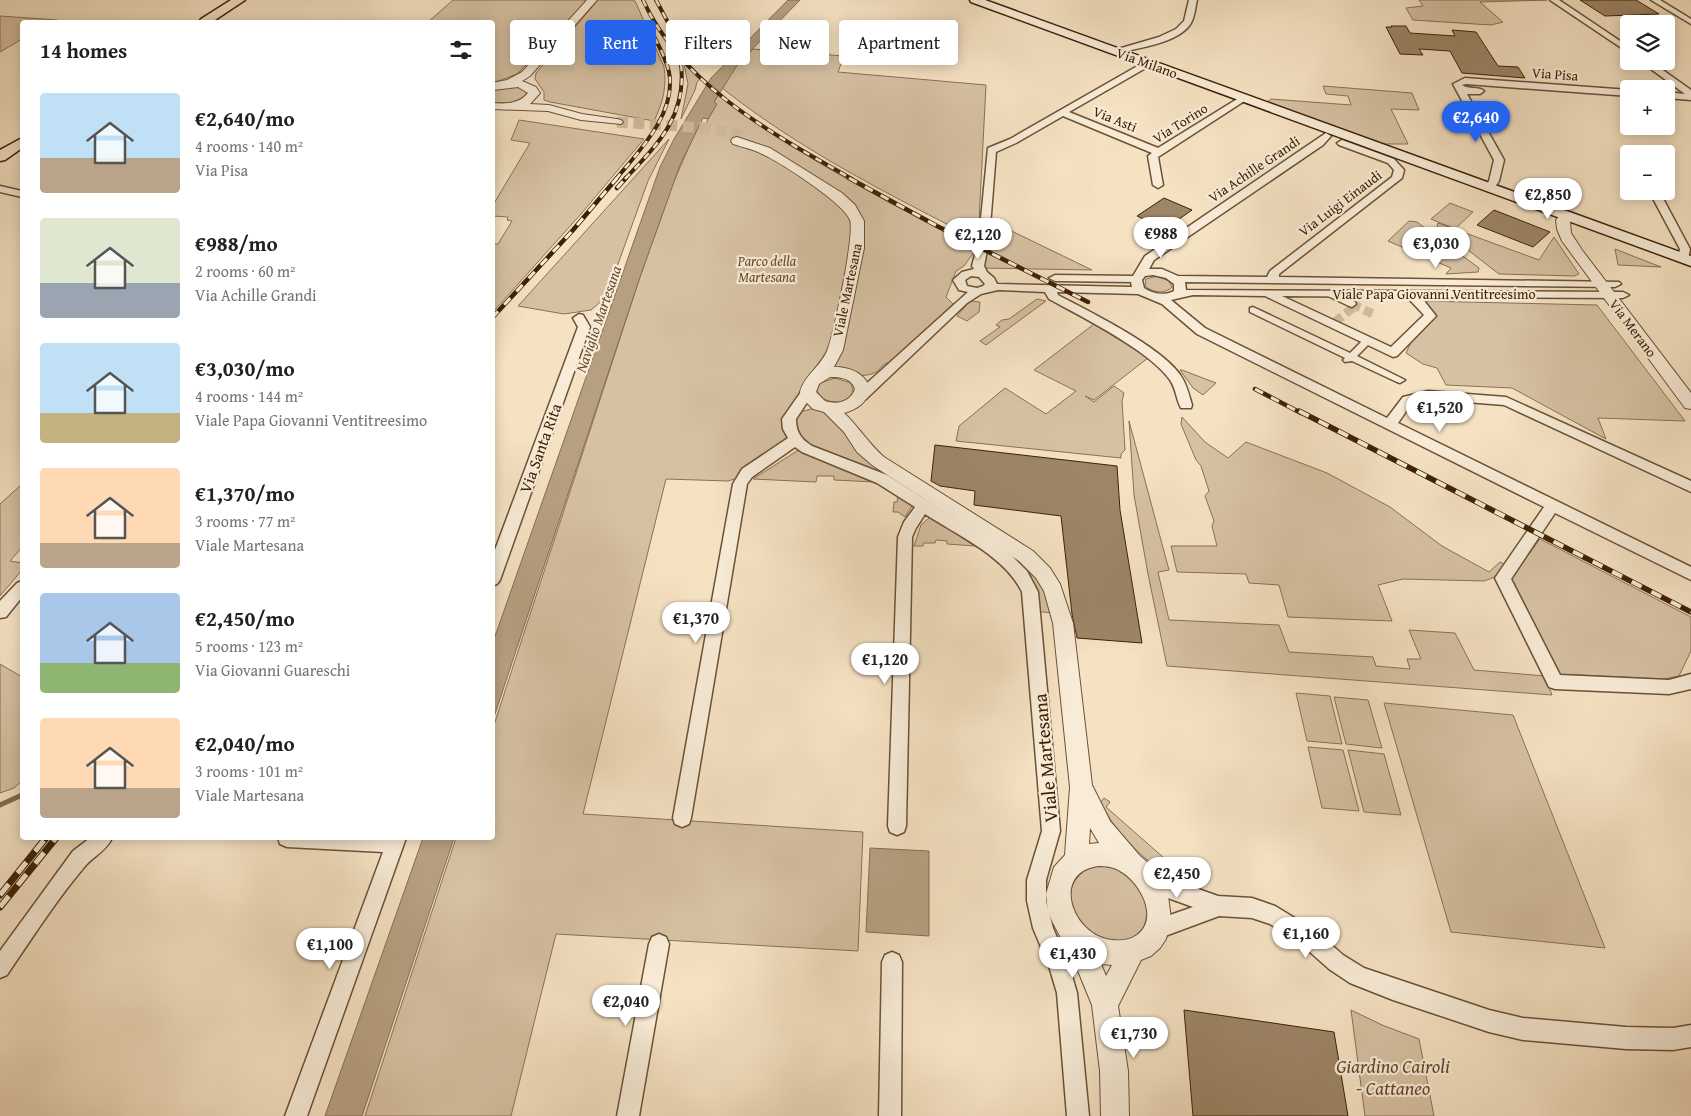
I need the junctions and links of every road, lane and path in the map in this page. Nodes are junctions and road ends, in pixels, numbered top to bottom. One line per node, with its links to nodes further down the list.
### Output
1 (239, 0): 7 (main road)
2 (592, 0): 13 (street)
3 (975, 0): 10 (main road, Via Milano)
4 (1193, 0): 10 (street)
5 (1554, 0): 9 (street)
6 (1655, 0): 8 (street)
7 (208, 20)
8 (1691, 22)
9 (1620, 45)
10 (1115, 51): 11 (main road, Via Milano)
11 (1148, 63): 21 (main road, Via Milano); 26 (street, Via Asti)
12 (1656, 70): 19 (street)
13 (526, 79): 14 (street); 20 (street)
14 (510, 83): 15 (street)
15 (495, 86)
16 (1479, 87): 17 (street, Via Pisa); 22 (street); 22 (street, Via Pisa)
17 (1620, 93)
18 (1675, 95): 19 (street)
19 (1691, 95)
20 (533, 96): 23 (street); 25 (street)
21 (1245, 98): 29 (main road, Via Milano); 32 (street, Via Torino)
22 (1468, 101): 35 (street, Via Pisa)
23 (513, 106): 24 (street); 25 (street)
24 (495, 107)
25 (549, 108): 27 (street)
26 (1061, 112): 32 (street, Via Asti); 40 (street, Via Asti)
27 (581, 117): 28 (street)
28 (616, 125)
29 (1334, 137): 35 (main road, Via Milano); 41 (street, Via Achille Grandi); 47 (street, Via Luigi Einaudi)
30 (740, 139): 65 (street, Viale Martesana)
31 (20, 143): 33 (main road)
32 (1158, 152): 34 (street, Via Torino)
33 (3, 156)
34 (1158, 185)
35 (1489, 188): 39 (main road, Via Milano)
36 (1, 193): 37 (street)
37 (20, 195)
38 (1659, 200): 42 (street)
39 (1573, 218): 42 (main road, Via Milano); 52 (street, Via Merano)
40 (981, 250): 46 (street); 49 (street)
41 (1156, 254): 43 (street); 44 (street, Via Achille Grandi)
42 (1687, 260)
43 (1160, 272): 44 (street, Viale Papa Giovanni Ventitreesimo); 45 (street, Viale Papa Giovanni Ventitreesimo)
44 (1139, 276): 49 (street, Viale Papa Giovanni Ventitreesimo); 53 (street)
45 (1177, 279): 47 (street, Viale Papa Giovanni Ventitreesimo); 59 (street)
46 (963, 280): 49 (street); 49 (street); 62 (street)
47 (1272, 280): 48 (street, Viale Papa Giovanni Ventitreesimo); 54 (street)
48 (1306, 281): 50 (street, Viale Papa Giovanni Ventitreesimo); 55 (street, Viale Papa Giovanni Ventitreesimo)
49 (983, 282): 51 (street); 62 (street)
50 (1547, 284): 52 (street, Viale Papa Giovanni Ventitreesimo); 58 (street, Viale Papa Giovanni Ventitreesimo)
51 (1050, 288): 53 (street); 75 (street)
52 (1611, 290): 58 (street, Viale Papa Giovanni Ventitreesimo); 71 (street, Via Merano); 74 (street, Via Merano)
53 (1140, 291): 59 (street)
54 (1272, 293): 55 (street, Viale Papa Giovanni Ventitreesimo); 59 (street, Viale Papa Giovanni Ventitreesimo); 64 (street)
55 (1312, 294): 56 (street, Viale Papa Giovanni Ventitreesimo)
56 (1331, 294): 57 (street, Viale Papa Giovanni Ventitreesimo); 60 (street)
57 (1412, 294): 58 (street, Viale Papa Giovanni Ventitreesimo); 64 (street)
58 (1555, 295)
59 (1176, 300): 78 (street)
60 (1352, 304)
61 (1253, 310): 66 (street)
62 (952, 312): 67 (street)
63 (579, 318): 84 (street, Via Santa Rita)
64 (1367, 341): 66 (street)
65 (835, 350): 68 (street, Viale Martesana); 69 (street, Viale Martesana)
66 (1349, 359): 70 (street)
67 (885, 372): 68 (street); 73 (street)
68 (851, 375): 69 (street); 73 (street)
69 (819, 376): 72 (street)
70 (1400, 380)
71 (1691, 384)
72 (808, 392): 76 (street); 77 (street)
73 (857, 400): 76 (street); 79 (street)
74 (1691, 404)
75 (1186, 405)
76 (826, 407): 77 (street); 79 (street, Viale Martesana)
77 (789, 419): 80 (street)
78 (1390, 424): 81 (street); 83 (street)
79 (850, 428): 89 (street, Viale Martesana)
80 (796, 440): 82 (street, Viale Martesana); 90 (street)
81 (1691, 486)
82 (924, 505): 91 (street); 108 (street, Viale Martesana)
83 (1554, 505): 85 (street); 88 (street)
84 (495, 572)
85 (1691, 574)
86 (20, 589): 87 (street)
87 (0, 612)
88 (1691, 681)
89 (1081, 787): 94 (street, Viale Martesana); 95 (street, Viale Martesana)
90 (682, 818)
91 (897, 826)
92 (101, 840): 102 (street)
93 (396, 840): 105 (street)
94 (1076, 860): 95 (street); 98 (street)
95 (1144, 875): 96 (street); 97 (street, Viale Martesana)
96 (1218, 906): 97 (street); 104 (street)
97 (1157, 929): 100 (street)
98 (1076, 937): 100 (street); 103 (street)
99 (659, 944): 106 (street)
100 (1130, 954): 103 (street)
101 (892, 962): 107 (street)
102 (0, 968)
103 (1105, 1005): 109 (street)
104 (1691, 1036)
105 (296, 1116)
106 (628, 1116)
107 (890, 1116)
108 (1078, 1116)
109 (1115, 1116)

